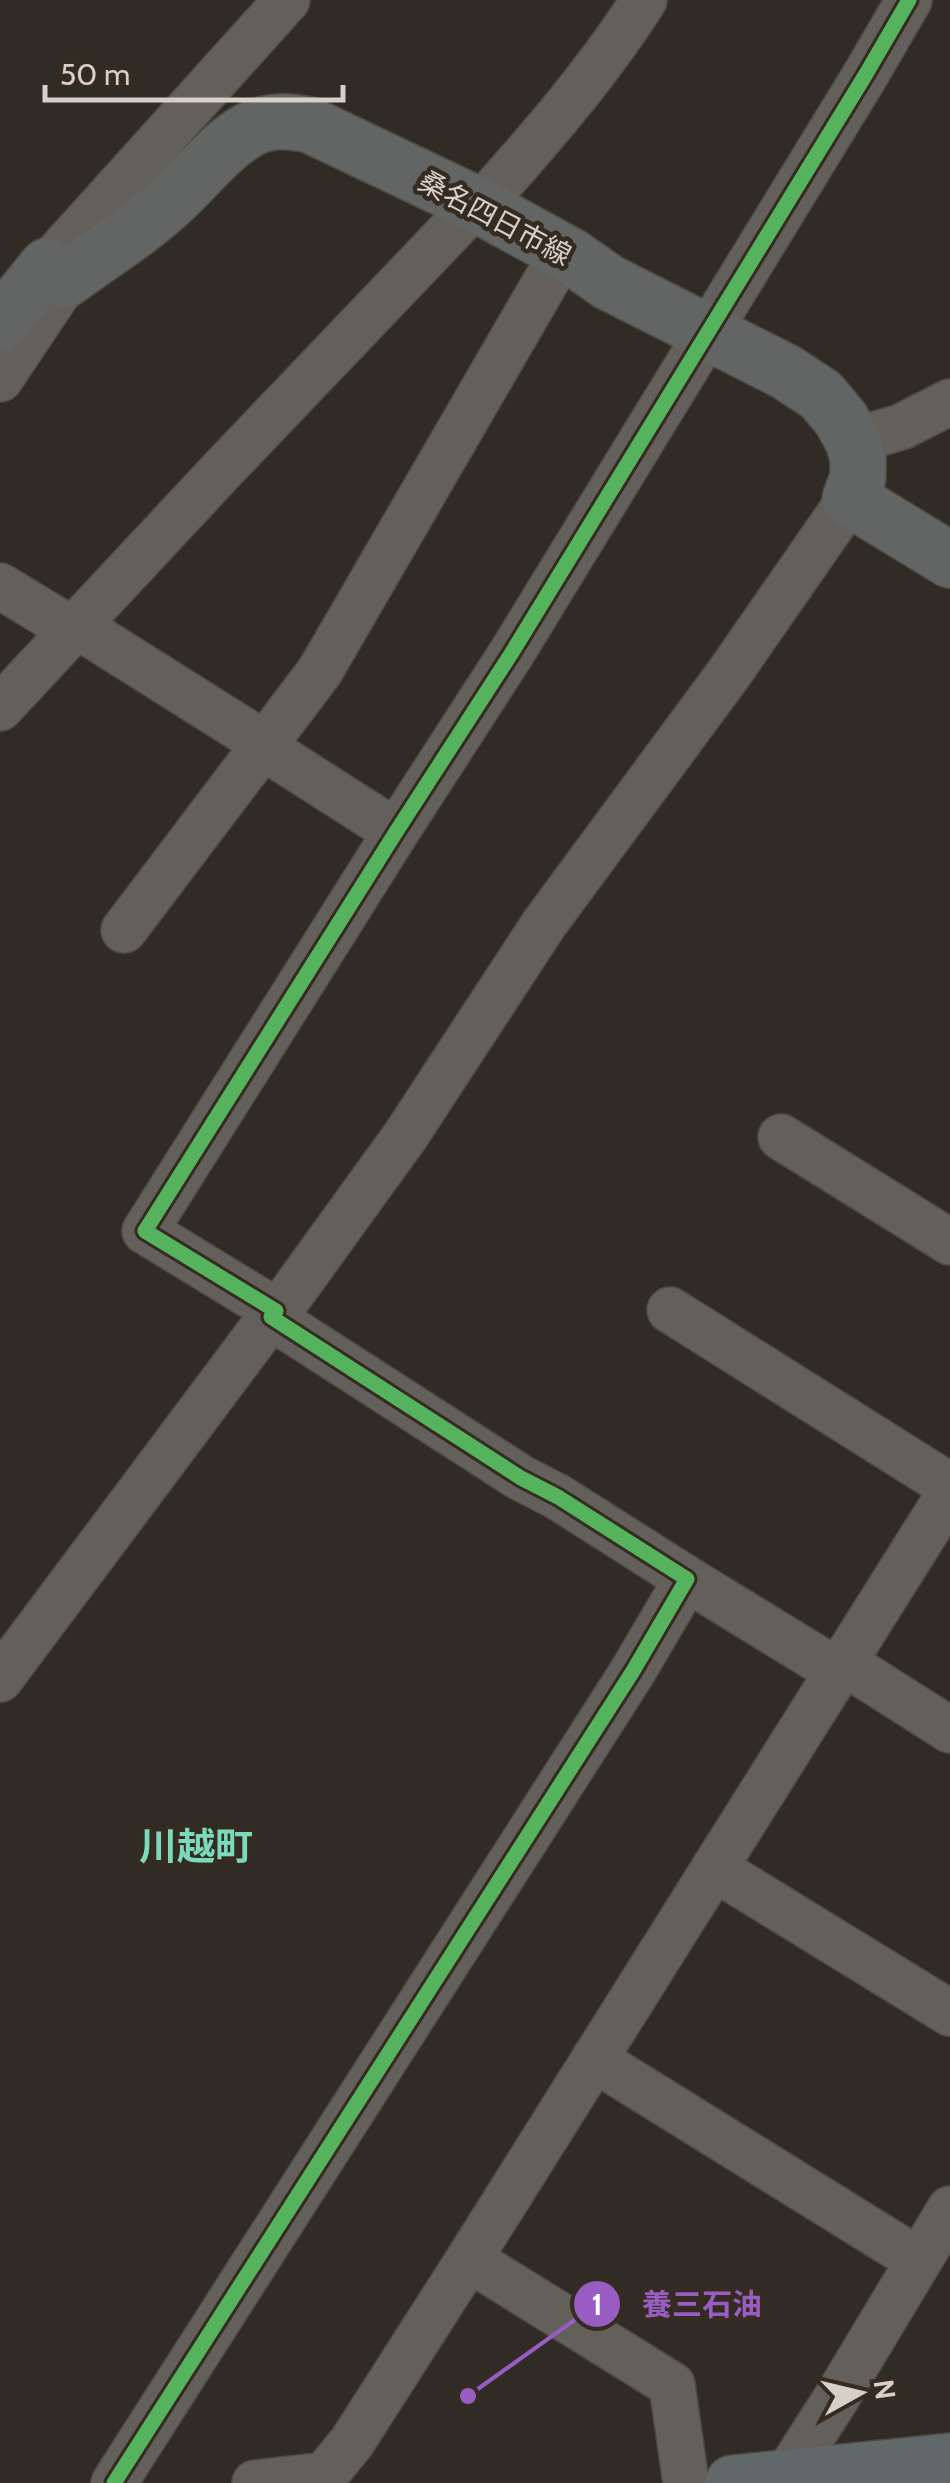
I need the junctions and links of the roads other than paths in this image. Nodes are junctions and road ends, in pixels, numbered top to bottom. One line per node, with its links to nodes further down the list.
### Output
1 (288, 0): 6 (street)
2 (644, 0): 4 (street)
3 (909, 0): 8 (street)
4 (478, 205): 5 (main road, 桑名四日市線); 6 (main road, 桑名四日市線); 15 (street)
5 (564, 252): 8 (main road, 桑名四日市線); 17 (street)
6 (57, 272): 7 (main road, 桑名四日市線); 9 (street)
7 (0, 324)
8 (708, 332): 11 (main road, 桑名四日市線); 18 (street)
9 (0, 379)
10 (950, 402): 11 (street)
11 (853, 441): 12 (main road)
12 (850, 499): 13 (main road); 23 (street)
13 (950, 560)
14 (0, 586): 15 (street)
15 (74, 627): 16 (street); 17 (street)
16 (0, 708)
17 (264, 746): 18 (street); 19 (street)
18 (396, 832): 23 (street)
19 (124, 930)
20 (781, 1137): 21 (street)
21 (950, 1242)
22 (670, 1310): 24 (street)
23 (274, 1314): 25 (street); 27 (street)
24 (950, 1490): 26 (street)
25 (687, 1579): 26 (street); 38 (street)
26 (840, 1666): 28 (street); 29 (street)
27 (0, 1679)
28 (950, 1730)
29 (714, 1868): 30 (street); 31 (street)
30 (950, 2013)
31 (594, 2059): 33 (street); 34 (street)
32 (950, 2209): 34 (street)
33 (469, 2259): 36 (street); 40 (street)
34 (918, 2260): 37 (street)
35 (950, 2461): 37 (highway)
36 (324, 2479): 39 (street)
37 (767, 2481)
38 (114, 2483)
39 (255, 2483)
40 (686, 2483)

